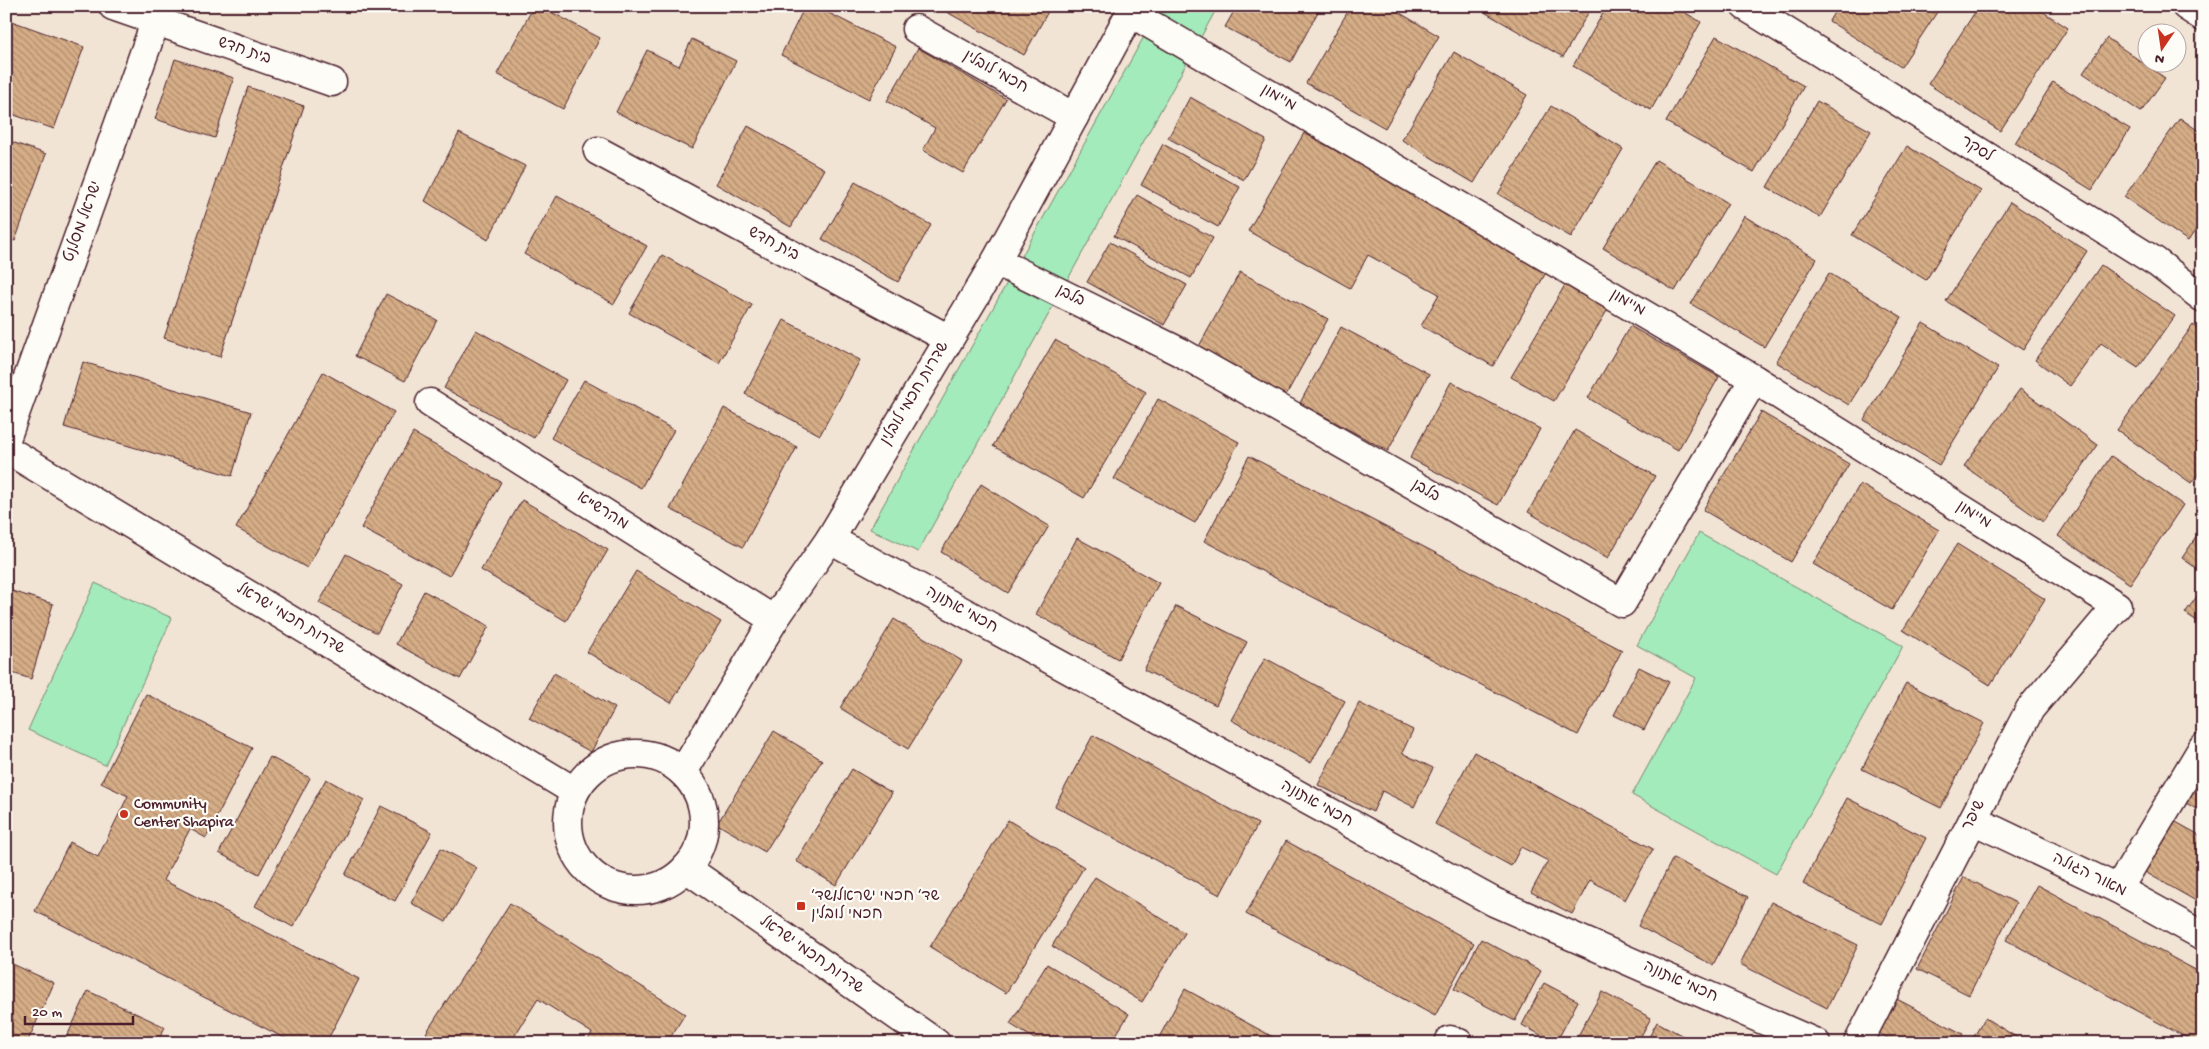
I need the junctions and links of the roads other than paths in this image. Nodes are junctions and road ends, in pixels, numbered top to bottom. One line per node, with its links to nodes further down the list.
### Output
1 (113, 6): 5 (street, בית חדש)
2 (1745, 6): 12 (street, לסקר)
3 (2186, 6): 6 (street)
4 (1133, 10): 9 (street, שדרות חכמי לובלין); 14 (street, מיימון)
5 (158, 14): 8 (street, בית חדש); 16 (street, ישראל מסלנט)
6 (2203, 17)
7 (916, 29): 9 (street, חכמי לובלין)
8 (332, 82)
9 (1074, 117): 11 (street, שדרות חכמי לובלין)
10 (598, 151): 13 (street, בית חדש)
11 (996, 260): 13 (street, שדרות חכמי לובלין); 14 (street, בלבן)
12 (2203, 298)
13 (949, 339): 18 (street, שדרות חכמי לובלין)
14 (1754, 379): 19 (street, מיימון)
15 (430, 403): 20 (street, מהרש"א)
16 (6, 439)
17 (6, 448): 23 (street, שדרות חכמי ישראל)
18 (830, 539): 20 (street, שדרות חכמי לובלין); 31 (street, חכמי אתונה)
19 (2117, 606): 24 (street, שיפר)
20 (774, 620): 22 (street, שדרות חכמי לובלין)
21 (2203, 747): 26 (street)
22 (683, 772): 23 (street); 25 (street)
23 (574, 790): 25 (street)
24 (1973, 820): 26 (street, מאור הגולה); 32 (street, שיפר)
25 (686, 868): 28 (street, שדרות חכמי ישראל)
26 (2118, 889): 27 (street, מאור הגולה)
27 (2203, 936)
28 (936, 1043)
29 (1449, 1043): 30 (street)
30 (1459, 1043)
31 (1816, 1043)
32 (1858, 1043)

